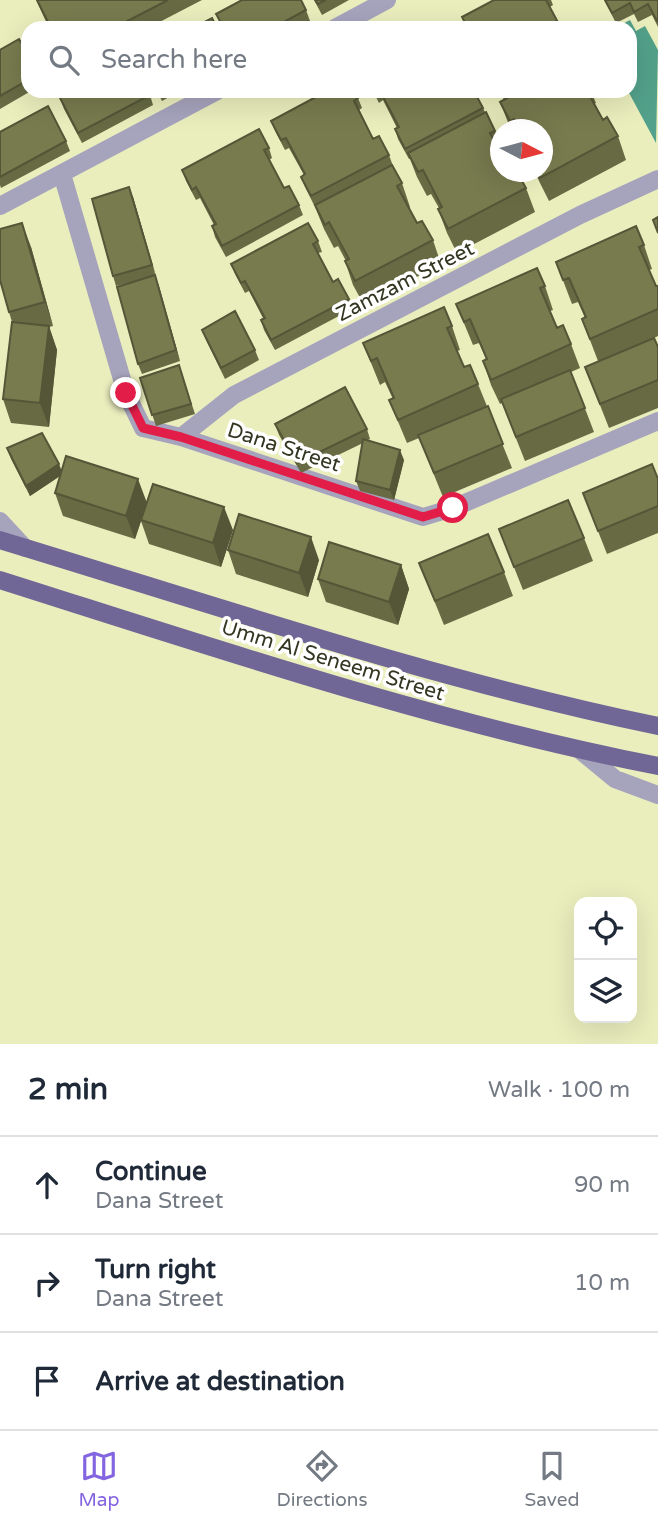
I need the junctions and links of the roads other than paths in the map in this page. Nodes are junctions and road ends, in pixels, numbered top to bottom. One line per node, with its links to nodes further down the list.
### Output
1 (387, 0): 2 (street)
2 (348, 21)
3 (204, 98): 4 (street)
4 (62, 174): 6 (street); 8 (street, Dana Street)
5 (658, 179): 8 (street, Zamzam Street)
6 (0, 206)
7 (658, 421): 8 (street, Dana Street)
8 (181, 437)
9 (0, 522): 11 (street)
10 (0, 540): 11 (main road, Umm Al Seneem Street)
11 (25, 548): 13 (main road, Umm Al Seneem Street)
12 (0, 580): 14 (main road, Umm Al Seneem Street)
13 (658, 726)
14 (581, 751): 15 (main road, Umm Al Seneem Street); 16 (street)
15 (658, 766)
16 (658, 795)

